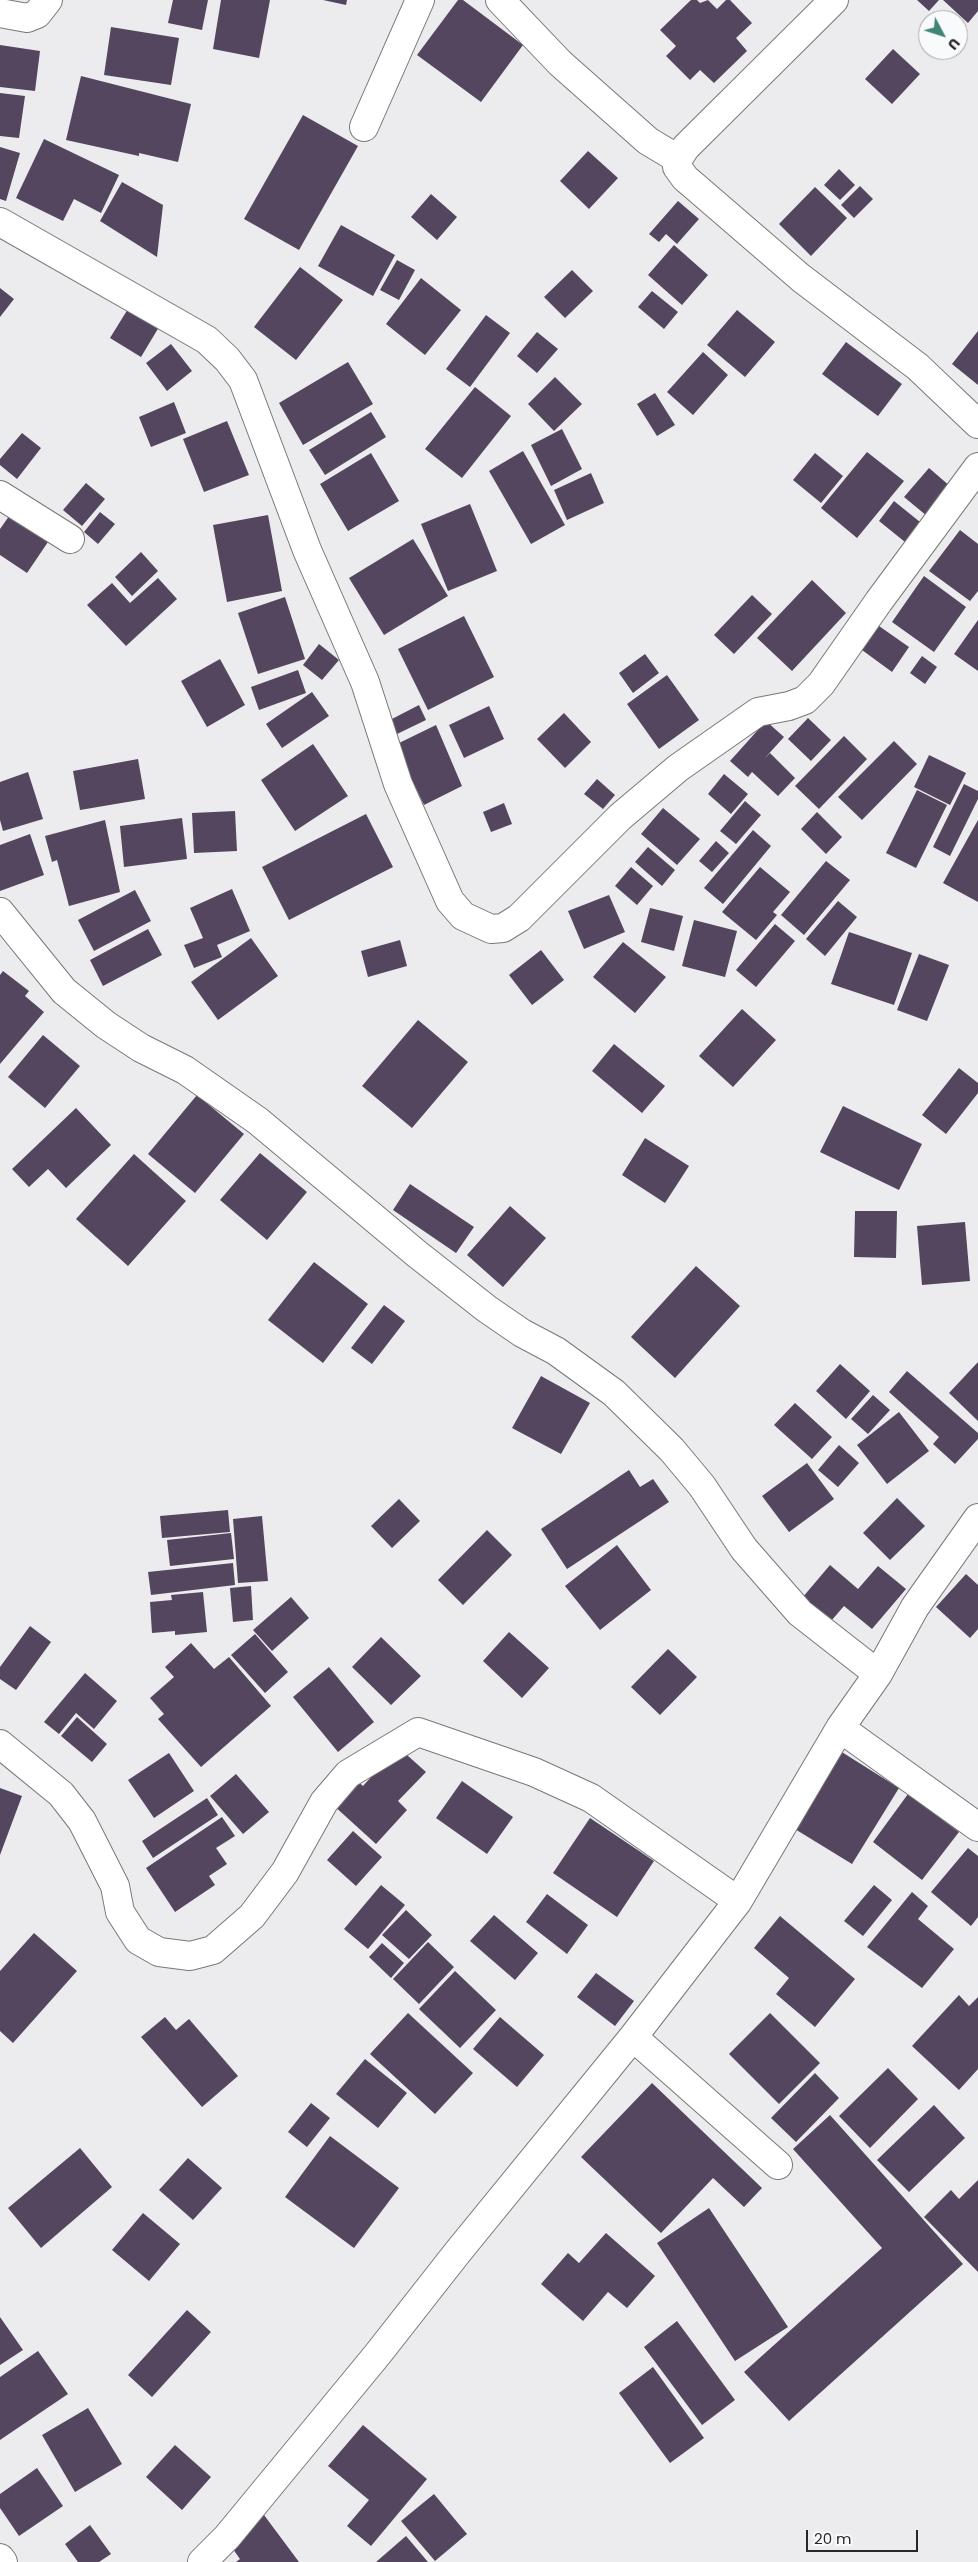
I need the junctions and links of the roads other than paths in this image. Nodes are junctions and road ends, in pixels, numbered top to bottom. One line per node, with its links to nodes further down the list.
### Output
1 (48, 0): 5 (street)
2 (420, 0): 6 (street)
3 (500, 0): 7 (street)
4 (834, 0): 7 (street)
5 (0, 13)
6 (364, 127)
7 (678, 158): 9 (street)
8 (0, 222): 10 (street)
9 (978, 424)
10 (978, 468)
11 (0, 495): 12 (street)
12 (70, 540)
13 (3, 922): 15 (street)
14 (978, 1518): 15 (street)
15 (878, 1674): 16 (street)
16 (840, 1728): 18 (street); 19 (street)
17 (0, 1744): 19 (street)
18 (978, 1827)
19 (738, 1901): 20 (street)
20 (633, 2037): 21 (street); 24 (street)
21 (778, 2165)
22 (0, 2558): 23 (street)
23 (2, 2562)
24 (202, 2562)

